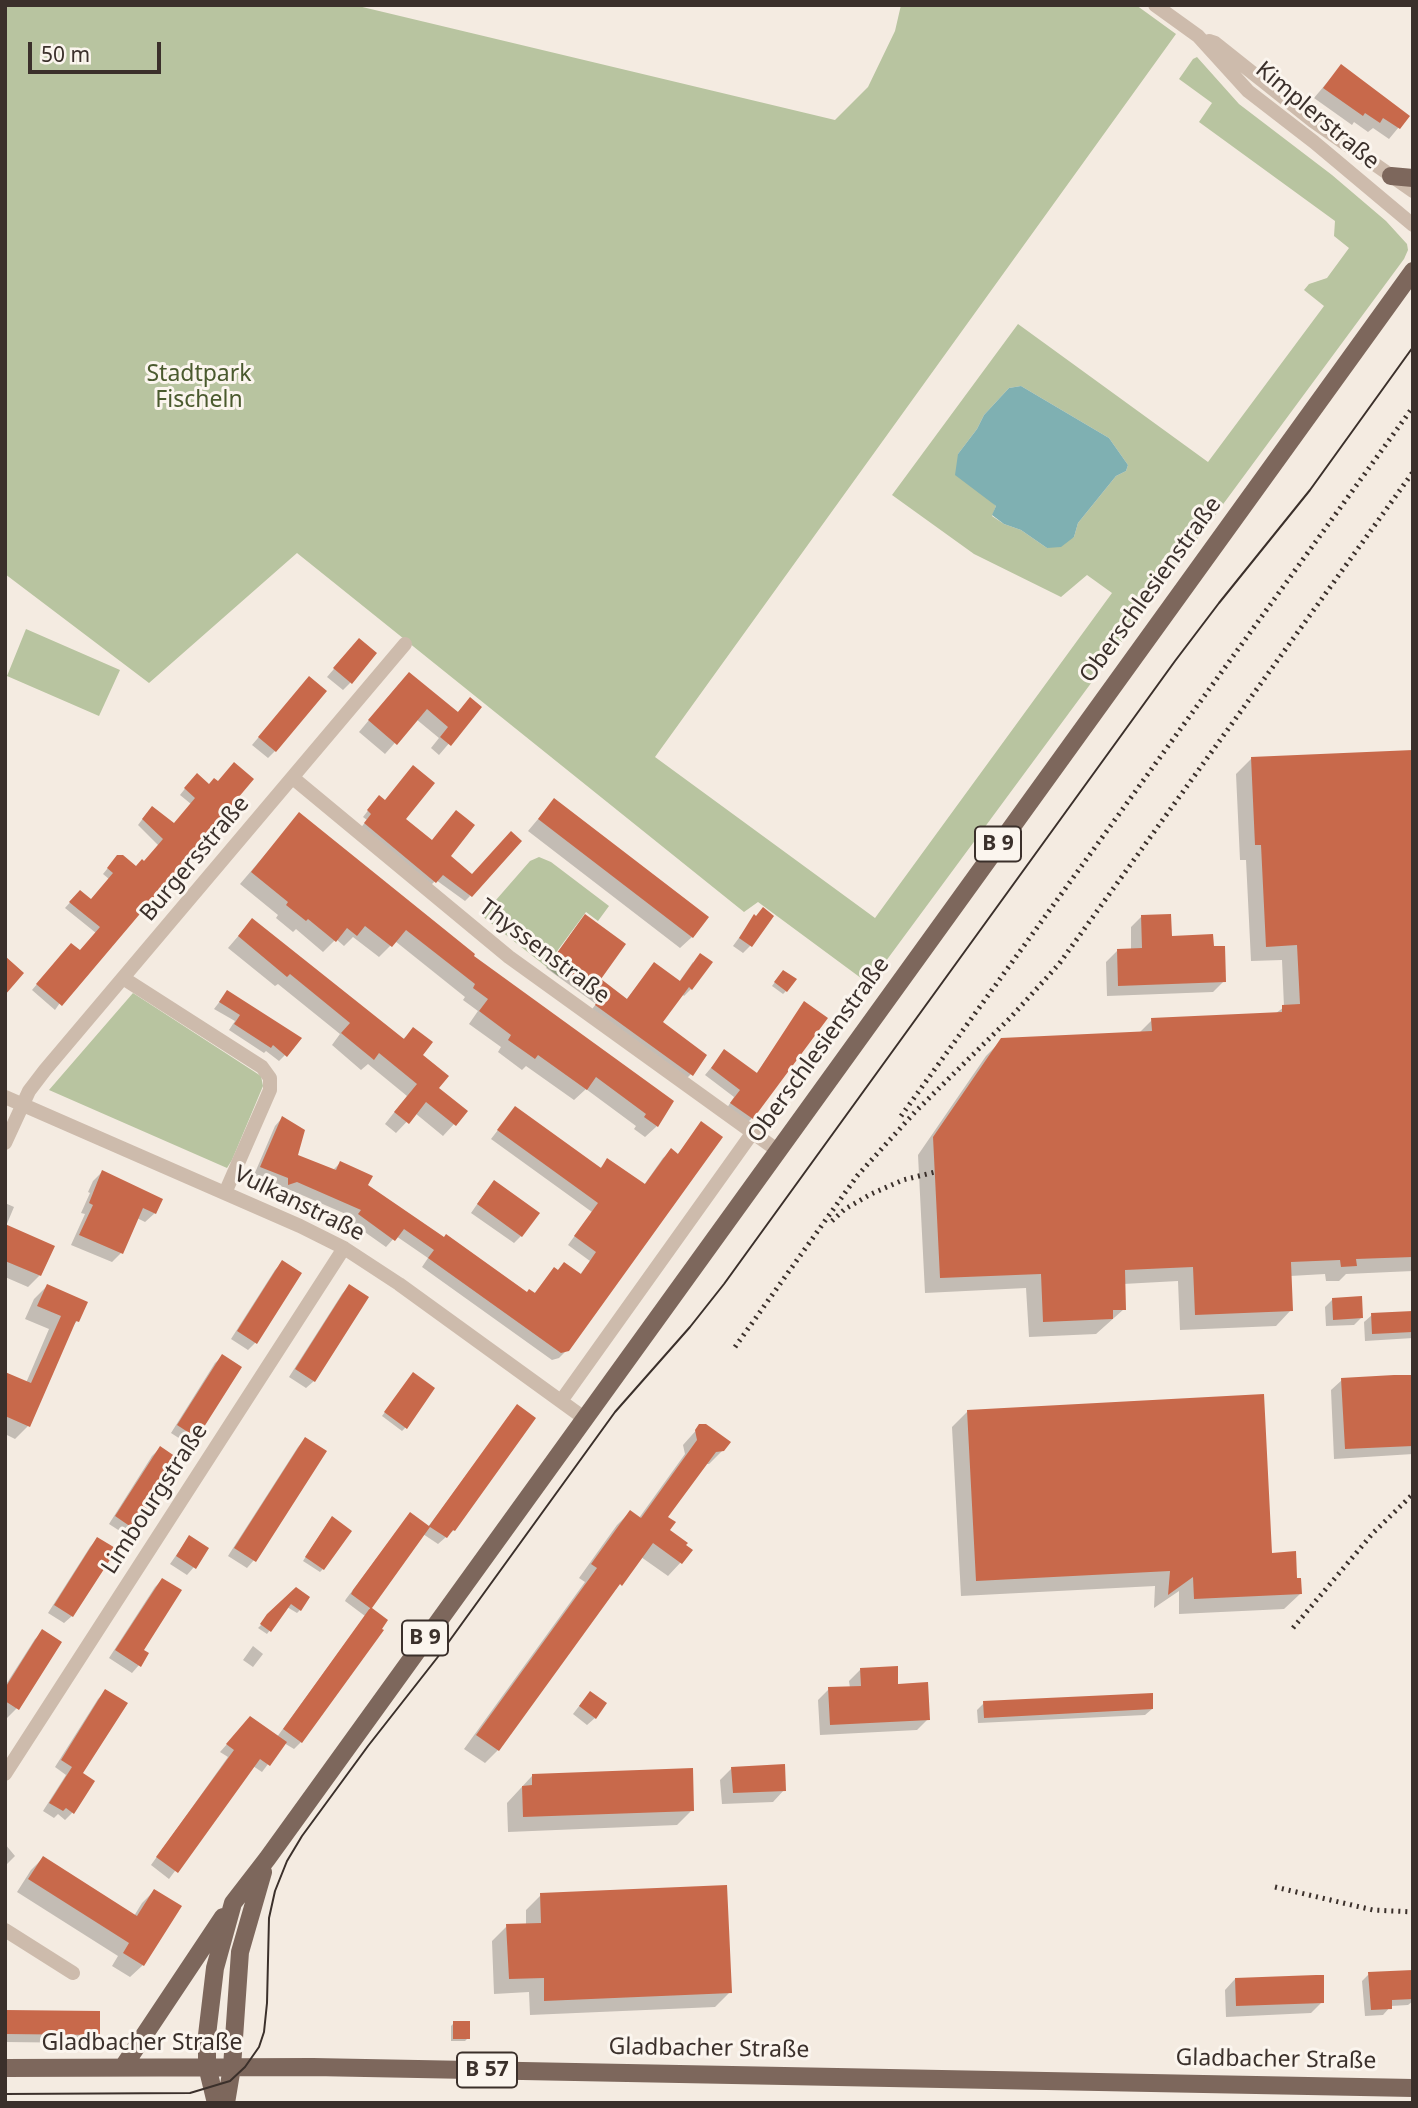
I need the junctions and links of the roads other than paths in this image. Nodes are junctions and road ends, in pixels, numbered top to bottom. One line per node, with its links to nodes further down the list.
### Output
1 (1155, 5): 2 (street, Kimplerstraße)
2 (1198, 36): 3 (street, Kimplerstraße); 6 (street, Kimplerstraße)
3 (1391, 176): 4 (main road); 5 (street, Kimplerstraße)
4 (1413, 178)
5 (1413, 191)
6 (1413, 225)
7 (1413, 271): 15 (main road, Oberschlesienstraße / B 9)
8 (405, 644): 9 (street, Burgersstraße)
9 (293, 778): 10 (street, Burgersstraße); 13 (street, Thyssenstraße)
10 (124, 978): 12 (street, Burgersstraße); 16 (street)
11 (5, 1097): 12 (street, Vulkanstraße)
12 (22, 1105): 14 (street, Burgersstraße); 16 (street, Vulkanstraße)
13 (752, 1132): 15 (street, Thyssenstraße); 18 (street, Oberschlesienstraße)
14 (5, 1143)
15 (777, 1150): 19 (main road, Oberschlesienstraße / B 9)
16 (225, 1194): 17 (street, Vulkanstraße)
17 (344, 1248): 18 (street, Vulkanstraße); 20 (street, Limbourgstraße)
18 (561, 1401): 19 (street, Vulkanstraße)
19 (584, 1418): 21 (main road, Oberschlesienstraße / B 9)
20 (5, 1774)
21 (267, 1859): 22 (main road, Oberschlesienstraße / B 9); 27 (main road, Oberschlesienstraße / B 9)
22 (233, 1903): 25 (main road, Oberschlesienstraße); 26 (main road, B 9)
23 (5, 1930): 24 (street)
24 (73, 1973)
25 (207, 2066): 26 (main road, Gladbacher Straße / B 57); 27 (main road, Gladbacher Straße / B 57); 30 (main road, Oberschlesienstraße)
26 (123, 2067): 28 (main road, Gladbacher Straße)
27 (232, 2067): 29 (main road, Gladbacher Straße / B 57); 31 (main road, Oberschlesienstraße / B 9)
28 (5, 2068)
29 (1413, 2088)
30 (216, 2103)
31 (226, 2103)

